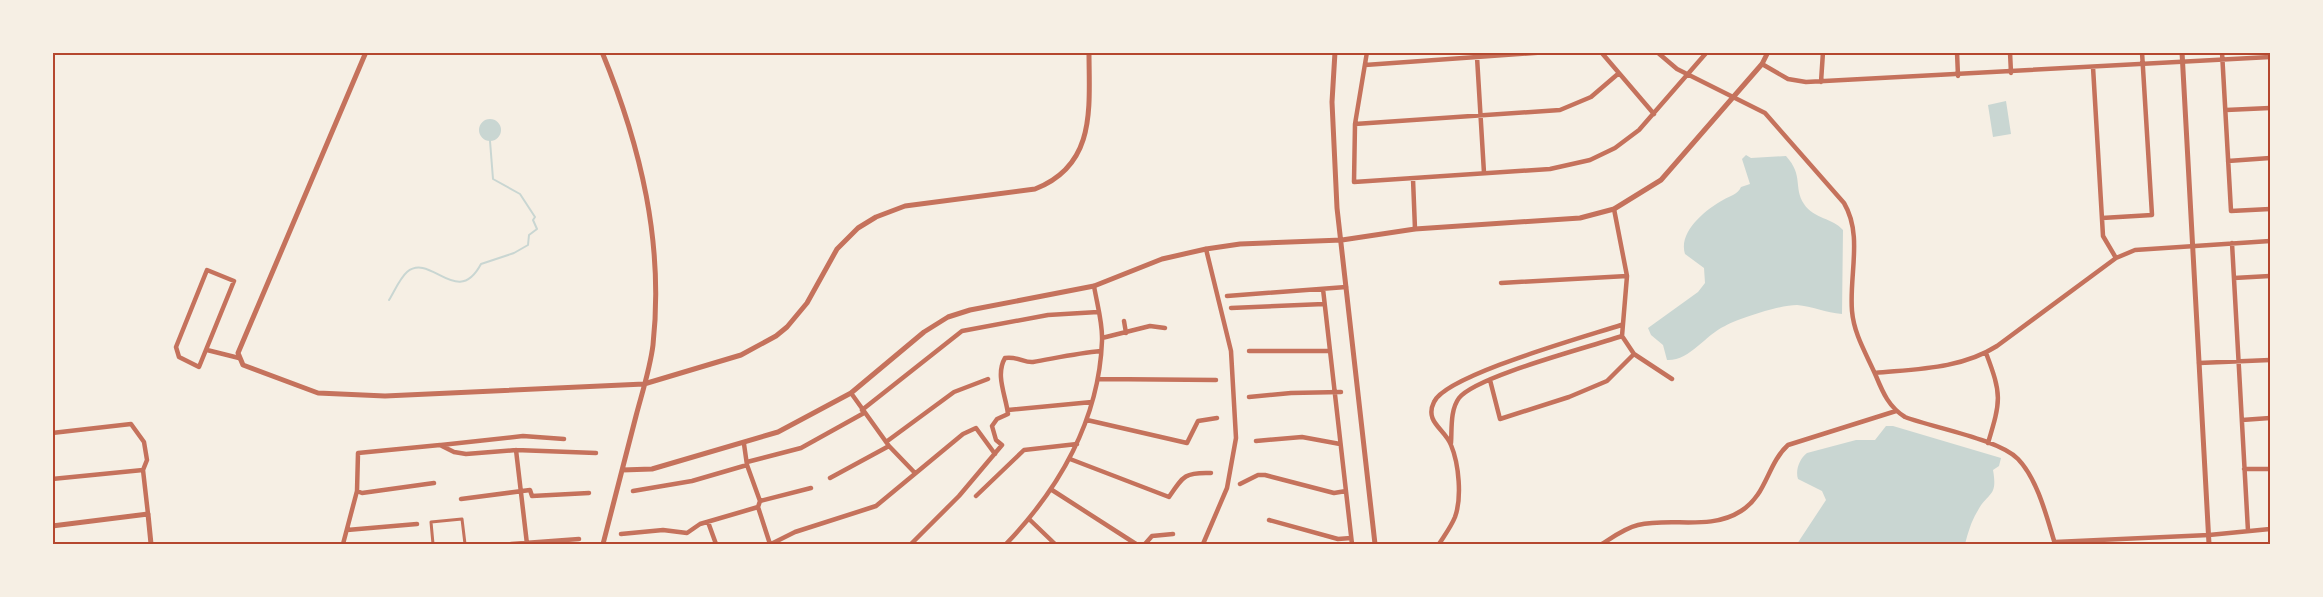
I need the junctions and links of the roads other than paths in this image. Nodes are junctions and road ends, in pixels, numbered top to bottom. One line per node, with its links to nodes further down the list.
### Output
1 (366, 52): 73 (street)
2 (602, 52): 83 (street)
3 (1089, 52): 83 (street)
4 (1335, 52): 44 (street)
5 (1367, 52): 23 (street)
6 (1548, 52): 17 (street)
7 (1601, 52): 25 (street)
8 (1657, 52): 27 (street)
9 (1768, 52): 21 (street)
10 (1823, 52): 29 (street)
11 (1957, 52): 28 (street)
12 (2010, 52): 26 (street)
13 (2142, 52): 22 (street)
14 (2182, 52): 20 (street)
15 (2222, 52): 19 (street)
16 (1704, 54): 27 (street)
17 (1477, 57): 23 (street); 34 (street)
18 (2271, 57): 19 (street)
19 (2223, 60): 20 (street); 32 (street)
20 (2183, 62): 22 (street); 47 (street)
21 (1762, 64): 29 (street); 30 (street)
22 (2143, 64): 24 (street); 42 (street)
23 (1365, 65): 35 (street)
24 (2093, 67): 26 (street); 42 (street)
25 (1618, 73): 33 (street); 34 (street)
26 (2011, 73): 28 (street)
27 (1688, 74): 30 (street); 33 (street)
28 (1958, 76): 29 (street)
29 (1821, 82)
30 (1735, 97): 40 (street); 77 (street)
31 (2271, 108): 32 (street)
32 (2226, 110): 37 (street)
33 (1654, 114): 38 (street)
34 (1480, 115): 35 (street); 38 (street)
35 (1355, 124): 39 (street)
36 (2271, 158): 37 (street)
37 (2228, 160): 41 (street)
38 (1484, 173): 39 (street)
39 (1413, 178): 43 (street)
40 (1614, 209): 43 (street); 50 (street)
41 (2271, 209)
42 (2102, 218): 49 (street)
43 (1415, 229): 44 (street)
44 (1342, 240): 48 (street); 55 (street)
45 (2271, 241): 46 (street)
46 (2232, 243): 47 (street); 52 (street)
47 (2193, 246): 49 (street); 76 (street)
48 (1206, 249): 54 (street); 160 (street)
49 (2116, 258): 71 (street)
50 (1627, 276): 53 (street); 62 (street)
51 (2271, 276): 52 (street)
52 (2234, 278): 75 (street)
53 (1501, 284)
54 (1094, 286): 60 (street); 85 (street)
55 (1346, 287): 56 (street); 162 (street)
56 (1323, 289): 57 (street); 58 (street)
57 (1227, 296)
58 (1324, 303): 59 (street); 70 (street)
59 (1231, 308)
60 (1098, 312): 66 (street); 90 (street)
61 (1124, 321): 64 (street)
62 (1622, 326): 65 (street); 99 (street)
63 (1165, 328): 64 (street)
64 (1126, 333): 66 (street)
65 (1622, 336): 72 (street); 81 (street)
66 (1102, 338): 68 (street)
67 (207, 350): 67 (street); 73 (street)
68 (1101, 351): 79 (street); 89 (street)
69 (1249, 351): 70 (street)
70 (1329, 351): 86 (street)
71 (1986, 353): 77 (street); 100 (street)
72 (1634, 354): 81 (street); 82 (street)
73 (239, 358): 83 (street)
74 (2271, 360): 75 (street)
75 (2238, 362): 76 (street); 95 (street)
76 (2199, 363): 142 (street)
77 (1875, 373): 91 (street)
78 (988, 379): 102 (street)
79 (1099, 380): 80 (street); 88 (street)
80 (1216, 380)
81 (1490, 380): 99 (street)
82 (1672, 380)
83 (644, 384): 113 (street)
84 (1341, 392): 86 (street)
85 (850, 393): 90 (street); 101 (street)
86 (1332, 393): 87 (street); 104 (street)
87 (1249, 397)
88 (1092, 402): 89 (street); 94 (street)
89 (1008, 410): 108 (street)
90 (863, 411): 102 (street); 110 (street)
91 (1896, 411): 100 (street); 164 (street)
92 (1216, 418): 94 (street)
93 (2271, 418): 95 (street)
94 (1087, 420): 103 (street)
95 (2242, 420): 114 (street)
96 (52, 433): 112 (street)
97 (564, 439): 105 (street)
98 (1256, 441): 104 (street)
99 (1451, 443): 163 (street)
100 (1988, 443): 145 (street)
101 (744, 444): 110 (street); 113 (street)
102 (888, 444): 115 (street); 117 (street)
103 (1077, 444): 109 (street); 128 (street)
104 (1340, 444): 125 (street)
105 (440, 445): 106 (street); 123 (street)
106 (516, 450): 107 (street); 126 (street)
107 (596, 453)
108 (995, 454): 115 (street); 155 (street)
109 (1070, 459): 116 (street); 122 (street)
110 (747, 464): 124 (street); 130 (street)
111 (2271, 468): 114 (street)
112 (143, 470): 118 (street); 131 (street)
113 (622, 470): 152 (street)
114 (2244, 470): 139 (street)
115 (915, 473): 154 (street)
116 (1211, 473)
117 (830, 478)
118 (52, 479)
119 (434, 483): 123 (street)
120 (1240, 484): 125 (street)
121 (811, 488): 130 (street)
122 (1052, 490): 132 (street); 158 (street)
123 (357, 491): 138 (street)
124 (633, 491)
125 (1346, 491): 143 (street)
126 (520, 492): 127 (street); 129 (street); 151 (street)
127 (589, 493)
128 (976, 496)
129 (460, 499)
130 (759, 504): 134 (street); 154 (street)
131 (148, 514): 136 (street); 146 (street)
132 (1029, 519): 156 (street); 157 (street)
133 (1269, 520): 143 (street)
134 (708, 522): 140 (street); 153 (street)
135 (417, 524): 138 (street)
136 (52, 526)
137 (2271, 529): 139 (street)
138 (347, 530): 147 (street)
139 (2248, 531): 142 (street)
140 (621, 534)
141 (1173, 534): 159 (street)
142 (2209, 535): 145 (street); 165 (street)
143 (1351, 538): 161 (street)
144 (579, 539): 151 (street)
145 (2055, 543)
146 (151, 544)
147 (344, 544)
148 (433, 544): 149 (street)
149 (465, 544)
150 (511, 544): 151 (street)
151 (527, 544)
152 (603, 544)
153 (716, 544)
154 (770, 544)
155 (911, 544)
156 (1005, 544)
157 (1055, 544)
158 (1136, 544)
159 (1145, 544)
160 (1203, 544)
161 (1352, 544)
162 (1374, 544)
163 (1439, 544)
164 (1602, 544)
165 (2209, 544)

